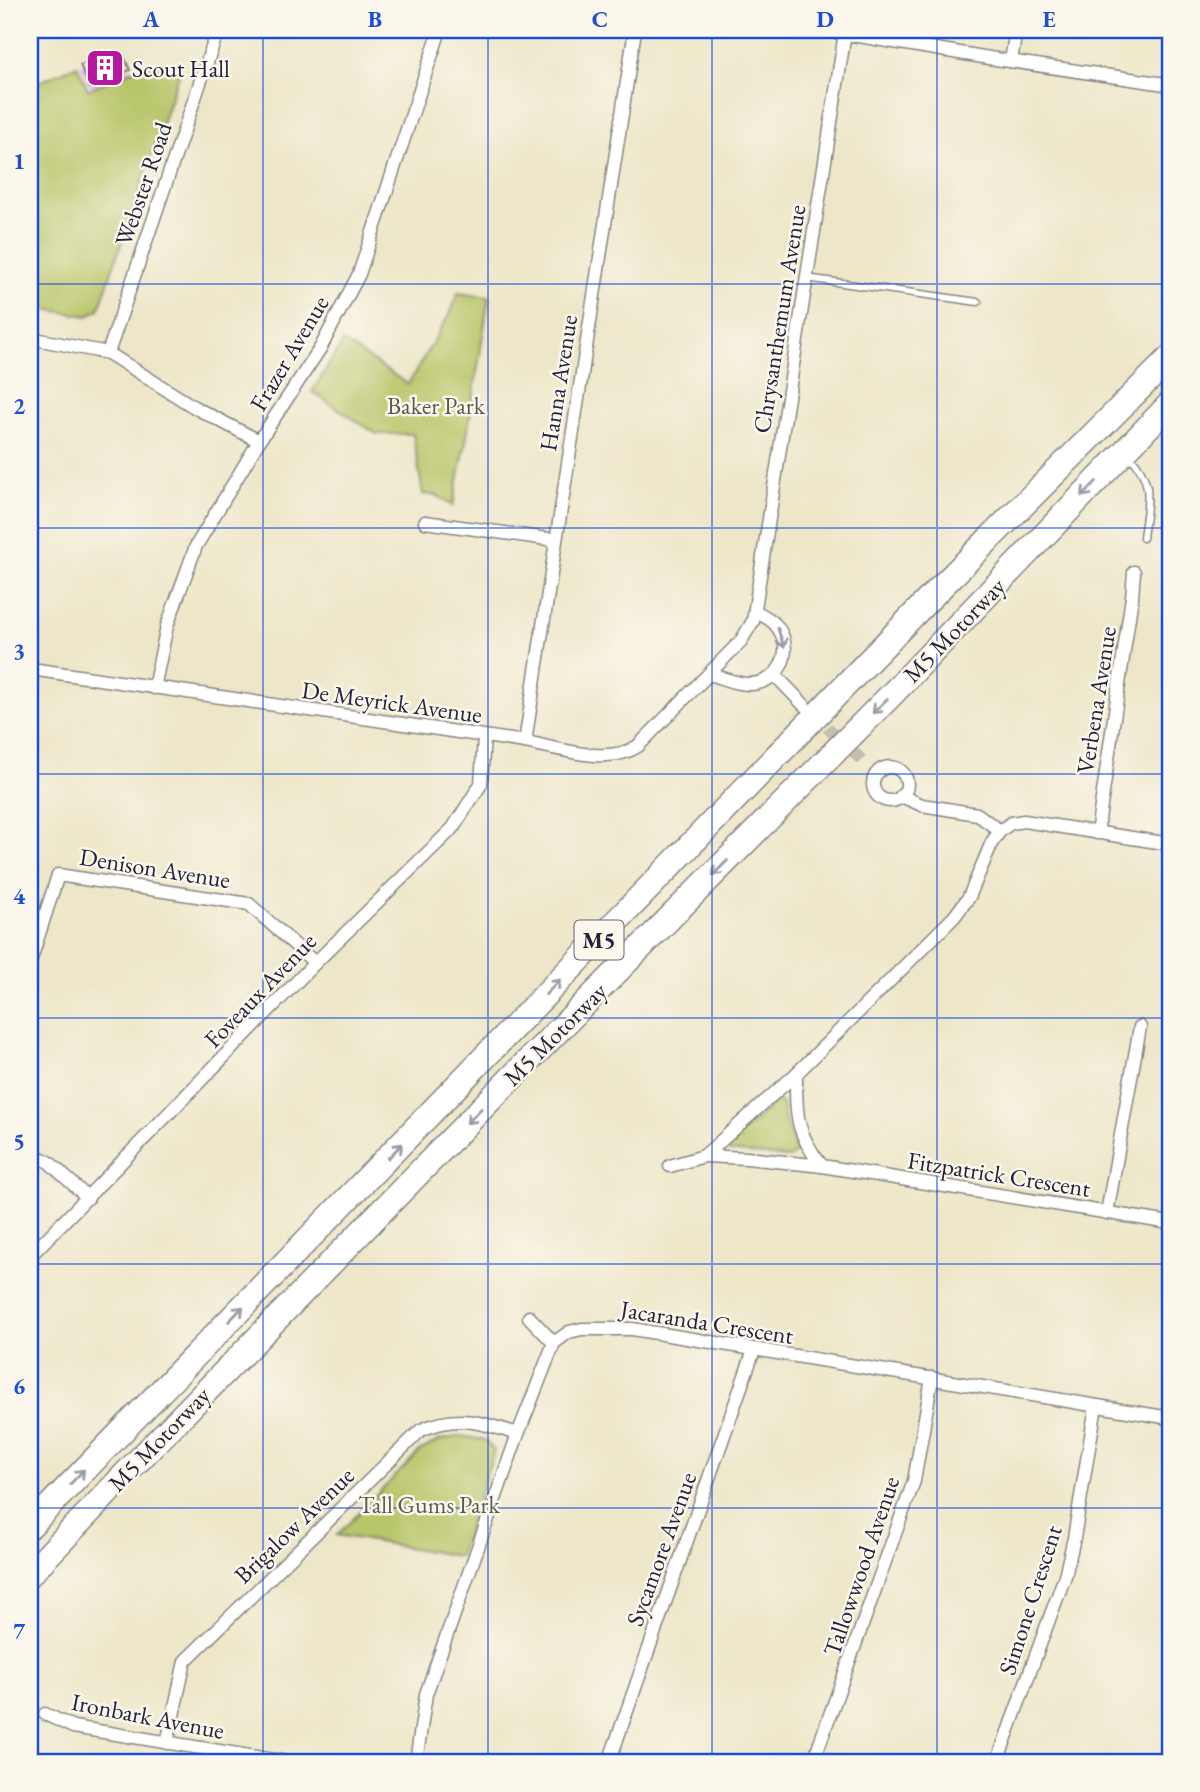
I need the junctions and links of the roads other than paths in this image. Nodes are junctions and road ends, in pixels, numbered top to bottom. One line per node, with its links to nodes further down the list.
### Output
1 (219, 30): 12 (street, Webster Road)
2 (440, 30): 15 (street, Frazer Avenue)
3 (635, 30): 19 (street, Hanna Avenue)
4 (823, 30): 6 (street)
5 (1016, 30): 7 (street)
6 (845, 33): 7 (street); 9 (street, Chrysanthemum Avenue)
7 (1011, 61): 8 (street)
8 (1165, 84)
9 (806, 278): 10 (lane); 21 (street, Chrysanthemum Avenue)
10 (978, 302)
11 (30, 338): 12 (street)
12 (108, 353): 15 (street)
13 (1170, 358): 55 (highway, M5 Motorway / M5, one-way to 13)
14 (1170, 404): 16 (highway, M5 Motorway / M5)
15 (259, 441): 26 (street, Frazer Avenue)
16 (1125, 451): 18 (lane); 56 (highway, M5 Motorway / M5, one-way to 56)
17 (425, 522): 19 (street)
18 (1143, 538)
19 (555, 540): 29 (street, Hanna Avenue)
20 (1134, 572): 34 (street, Verbena Avenue)
21 (755, 611): 22 (street, Chrysanthemum Avenue); 25 (street, one-way to 25)
22 (741, 641): 24 (street, De Meyrick Avenue)
23 (38, 670): 26 (street, De Meyrick Avenue)
24 (710, 674): 25 (street); 29 (street, De Meyrick Avenue)
25 (775, 675): 27 (street)
26 (154, 688): 28 (street, De Meyrick Avenue)
27 (804, 705)
28 (484, 737): 29 (street, De Meyrick Avenue); 37 (street, Foveaux Avenue)
29 (525, 742)
30 (866, 764): 31 (street)
31 (877, 773): 32 (street); 32 (street)
32 (901, 796): 33 (street)
33 (1000, 831): 34 (street); 39 (street, Fitzpatrick Crescent)
34 (1097, 833): 35 (street)
35 (1170, 844)
36 (30, 962): 37 (street, Denison Avenue)
37 (315, 963): 44 (street, Foveaux Avenue)
38 (1140, 1027): 45 (street)
39 (796, 1074): 41 (street, Fitzpatrick Crescent); 43 (street)
40 (30, 1153): 44 (street)
41 (704, 1156): 42 (street, Fitzpatrick Crescent); 43 (street, Fitzpatrick Crescent)
42 (670, 1166)
43 (822, 1166): 45 (street, Fitzpatrick Crescent)
44 (88, 1198): 47 (street, Foveaux Avenue)
45 (1107, 1213): 46 (street, Fitzpatrick Crescent)
46 (1170, 1223)
47 (30, 1256)
48 (529, 1317): 49 (street)
49 (554, 1343): 50 (street, Jacaranda Crescent); 54 (street)
50 (754, 1350): 51 (street, Jacaranda Crescent); 61 (street, Sycamore Avenue)
51 (932, 1378): 52 (street, Jacaranda Crescent); 62 (street, Tallowwood Avenue)
52 (1096, 1406): 53 (street, Jacaranda Crescent); 63 (street, Simone Crescent)
53 (1170, 1418)
54 (518, 1434): 58 (street, Brigalow Avenue); 60 (street)
55 (30, 1525)
56 (30, 1574)
57 (45, 1714): 58 (street, Ironbark Avenue)
58 (167, 1743): 59 (street, Ironbark Avenue)
59 (286, 1762)
60 (416, 1762)
61 (609, 1762)
62 (813, 1762)
63 (997, 1762)

